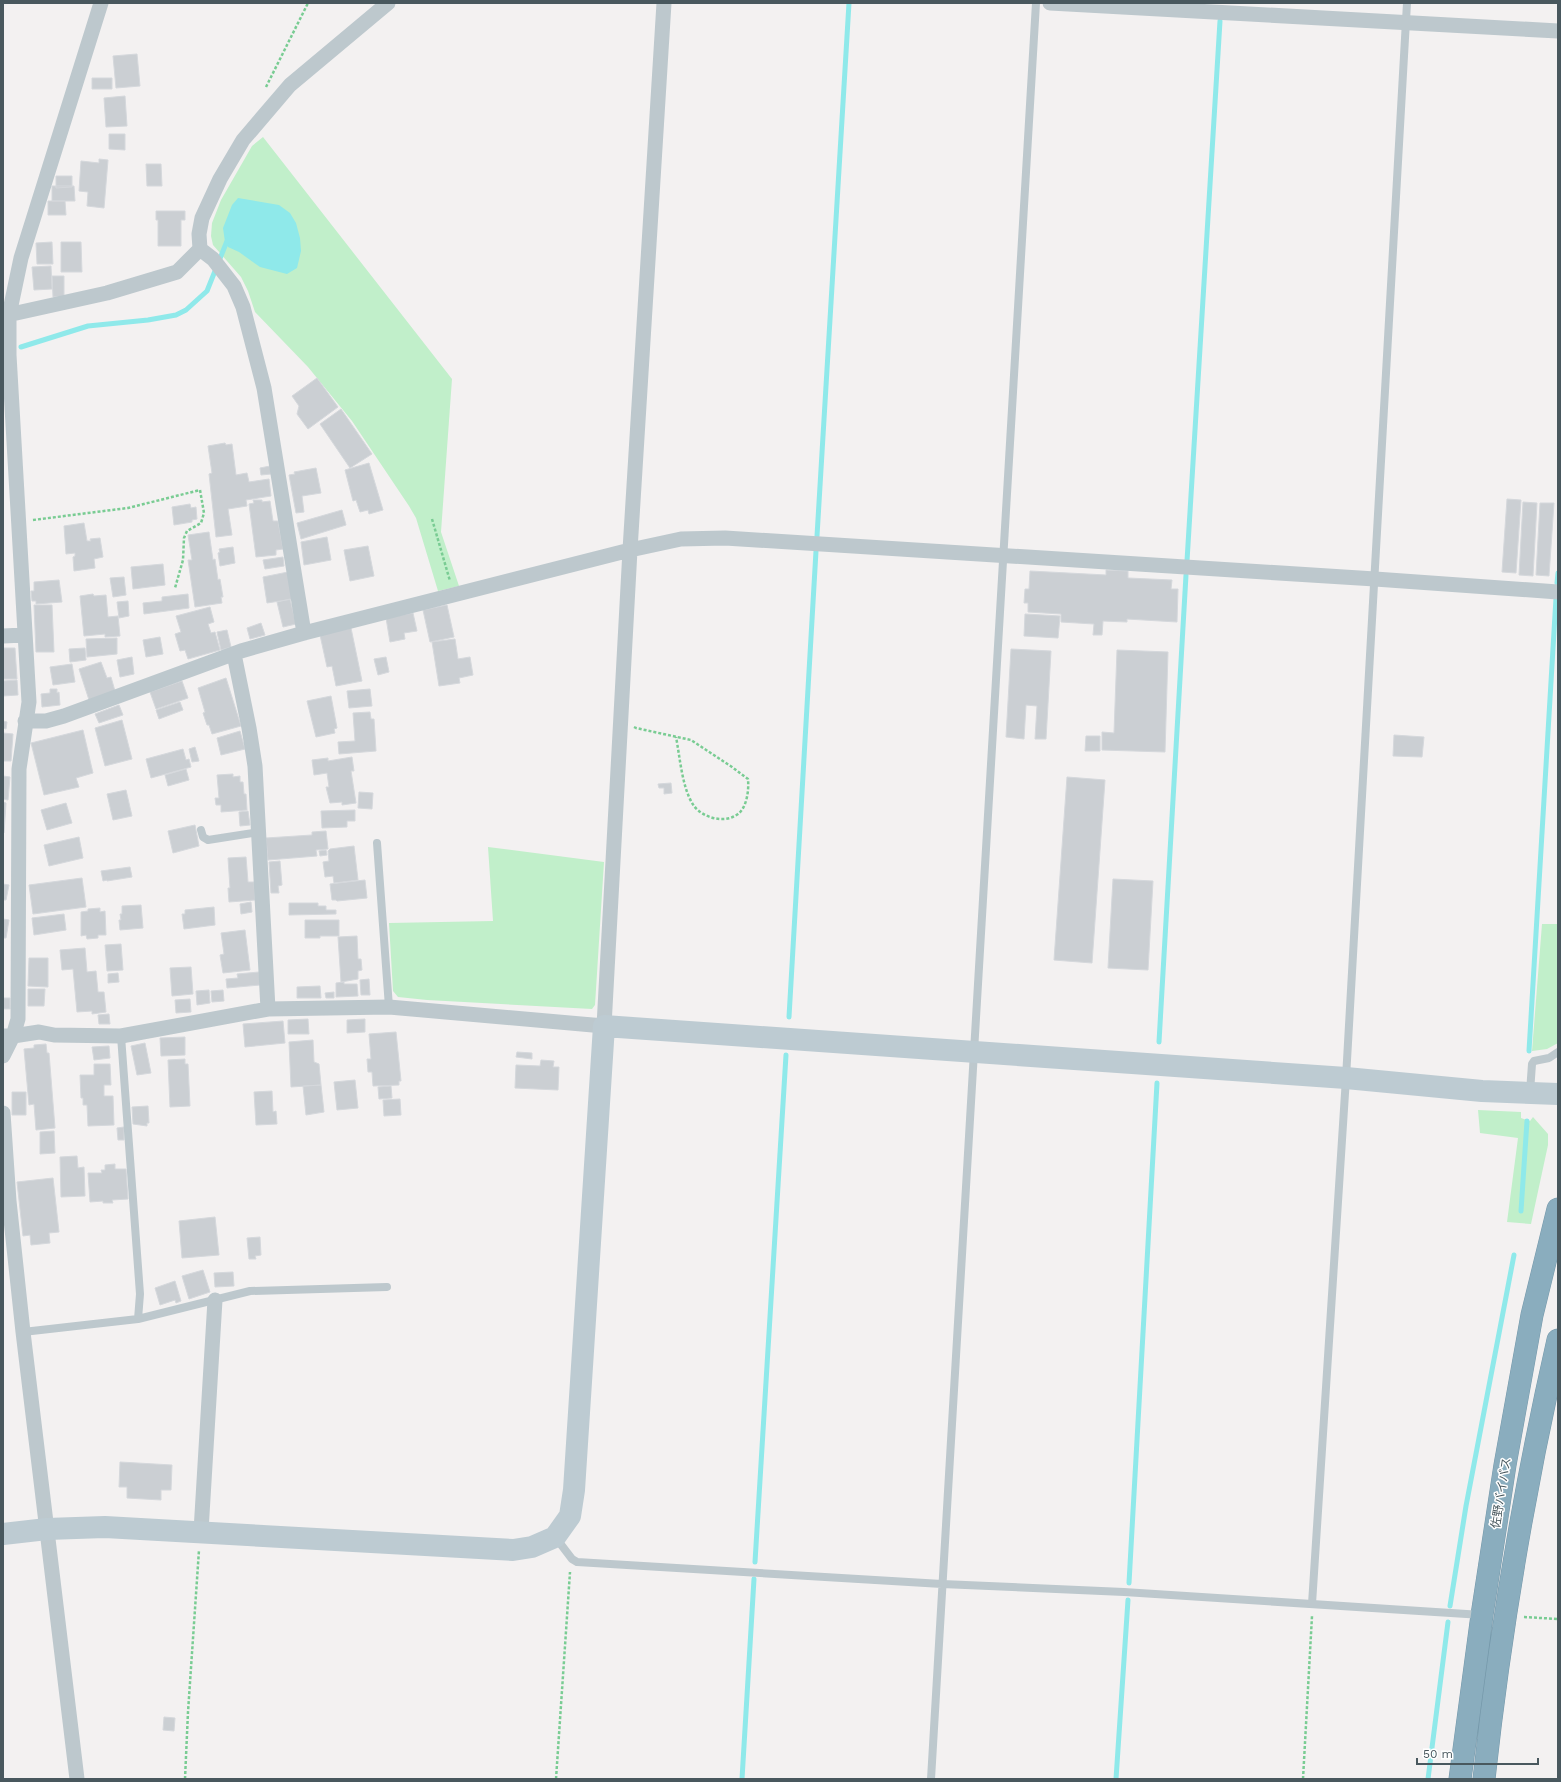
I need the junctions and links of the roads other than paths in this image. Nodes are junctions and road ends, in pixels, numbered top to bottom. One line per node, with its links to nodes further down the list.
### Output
1 (101, 3): 10 (street)
2 (388, 3): 9 (street)
3 (664, 3): 11 (street)
4 (1036, 3): 12 (lane)
5 (1050, 3): 7 (street)
6 (1407, 3): 7 (lane)
7 (1406, 23): 8 (street); 13 (lane)
8 (1558, 31)
9 (200, 249): 10 (street); 15 (street)
10 (6, 316): 16 (street)
11 (630, 550): 12 (street); 15 (street); 25 (street)
12 (1002, 556): 13 (street); 28 (lane)
13 (1375, 579): 14 (street); 31 (lane)
14 (1558, 592)
15 (304, 633): 18 (street)
16 (24, 635): 17 (street); 19 (street)
17 (3, 636)
18 (234, 654): 19 (street); 21 (street)
19 (25, 721): 26 (street)
20 (201, 830): 21 (lane)
21 (259, 832): 24 (street)
22 (377, 843): 23 (lane)
23 (389, 1007): 24 (street); 25 (street)
24 (268, 1009): 27 (street)
25 (604, 1026): 28 (street); 44 (street)
26 (8, 1036): 27 (street); 30 (street)
27 (122, 1036): 38 (lane)
28 (974, 1051): 31 (street); 45 (lane)
29 (1558, 1052): 32 (lane)
30 (3, 1056)
31 (1346, 1078): 32 (street); 46 (lane)
32 (1530, 1093): 33 (street)
33 (1558, 1094)
34 (3, 1113): 39 (street)
35 (1558, 1209): 47 (highway, 佐野バイパス)
36 (387, 1287): 37 (lane)
37 (215, 1300): 38 (lane); 42 (street)
38 (138, 1319): 39 (lane)
39 (23, 1332): 41 (street)
40 (1558, 1340): 51 (highway, 佐野バイパス)
41 (47, 1529): 42 (street); 43 (street); 48 (street)
42 (201, 1531): 44 (street)
43 (3, 1534)
44 (555, 1537): 45 (lane)
45 (942, 1584): 46 (lane); 49 (lane)
46 (1312, 1604): 47 (lane)
47 (1482, 1615): 50 (highway, 佐野バイパス)
48 (77, 1779)
49 (931, 1779)
50 (1460, 1779)
51 (1484, 1779)

